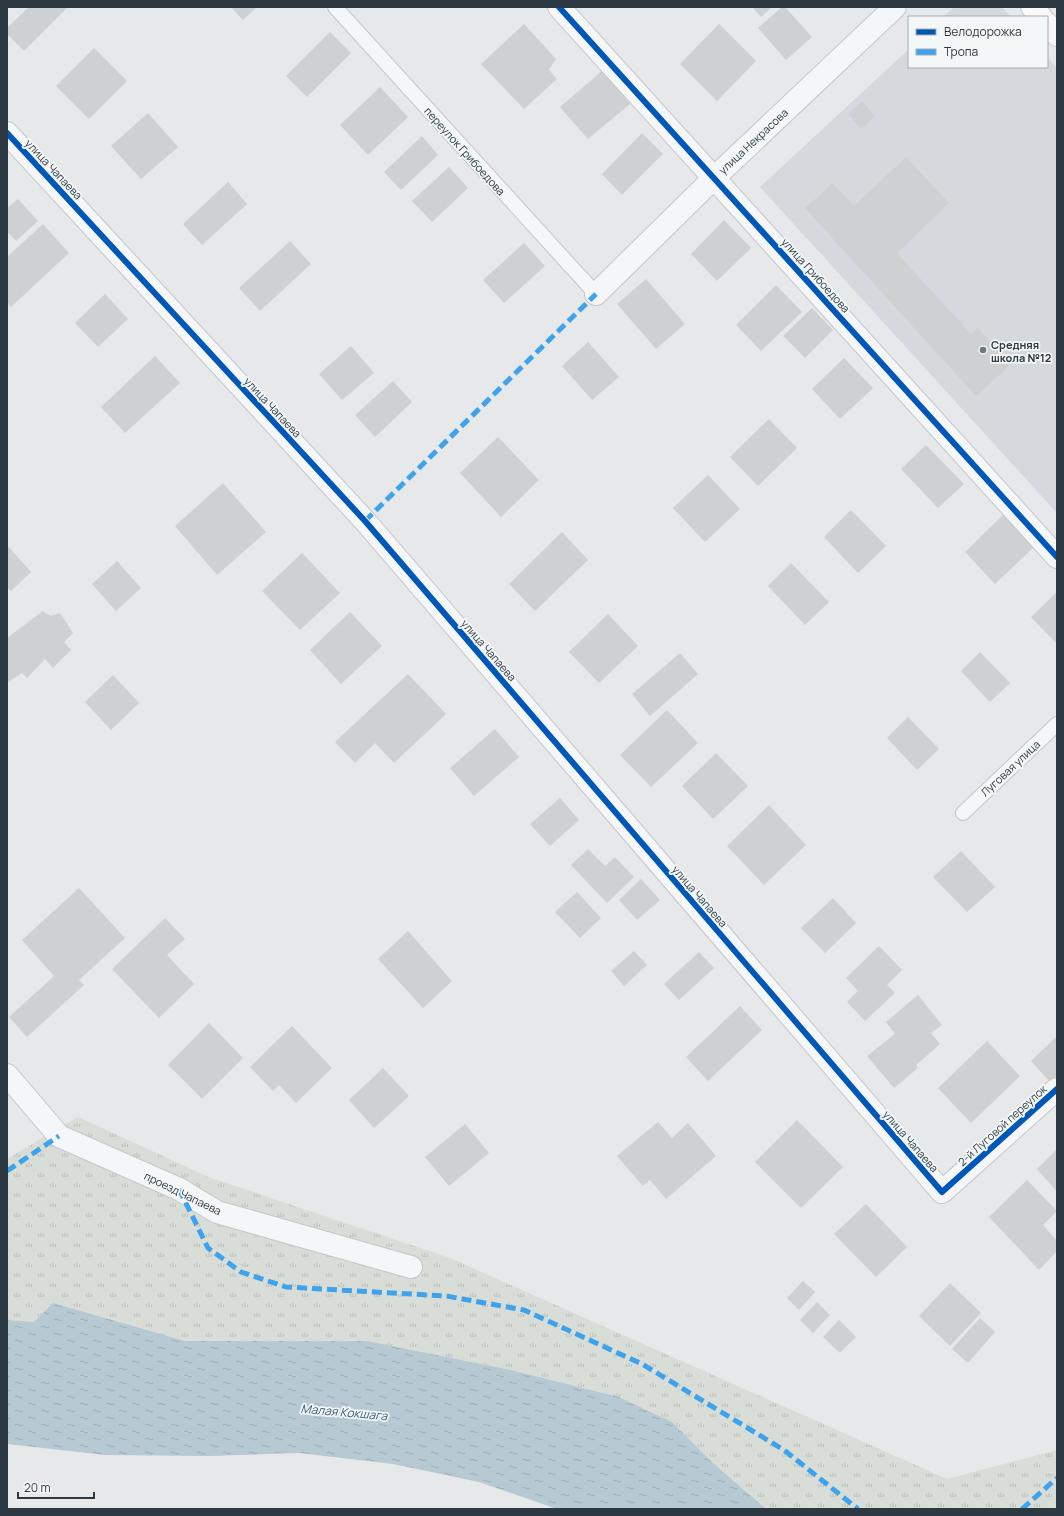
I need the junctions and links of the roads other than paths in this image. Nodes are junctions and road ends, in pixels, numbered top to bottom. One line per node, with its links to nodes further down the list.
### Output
1 (335, 7): 10 (lane, переулок Грибоедова)
2 (559, 7): 9 (street, улица Грибоедова)
3 (895, 7): 9 (street, улица Некрасова)
4 (1032, 7): 5 (street)
5 (1040, 16)
6 (1048, 25): 7 (street)
7 (1057, 35)
8 (7, 133): 16 (street, улица Чапаева)
9 (714, 178): 10 (street, улица Некрасова); 11 (street, улица Грибоедова)
10 (596, 294)
11 (1057, 557)
12 (1057, 724): 13 (lane, Луговая улица)
13 (963, 813)
14 (7, 1075): 17 (street, проезд Чапаева)
15 (1057, 1088): 16 (street, 2-й Луговой переулок)
16 (942, 1192)
17 (411, 1267)

